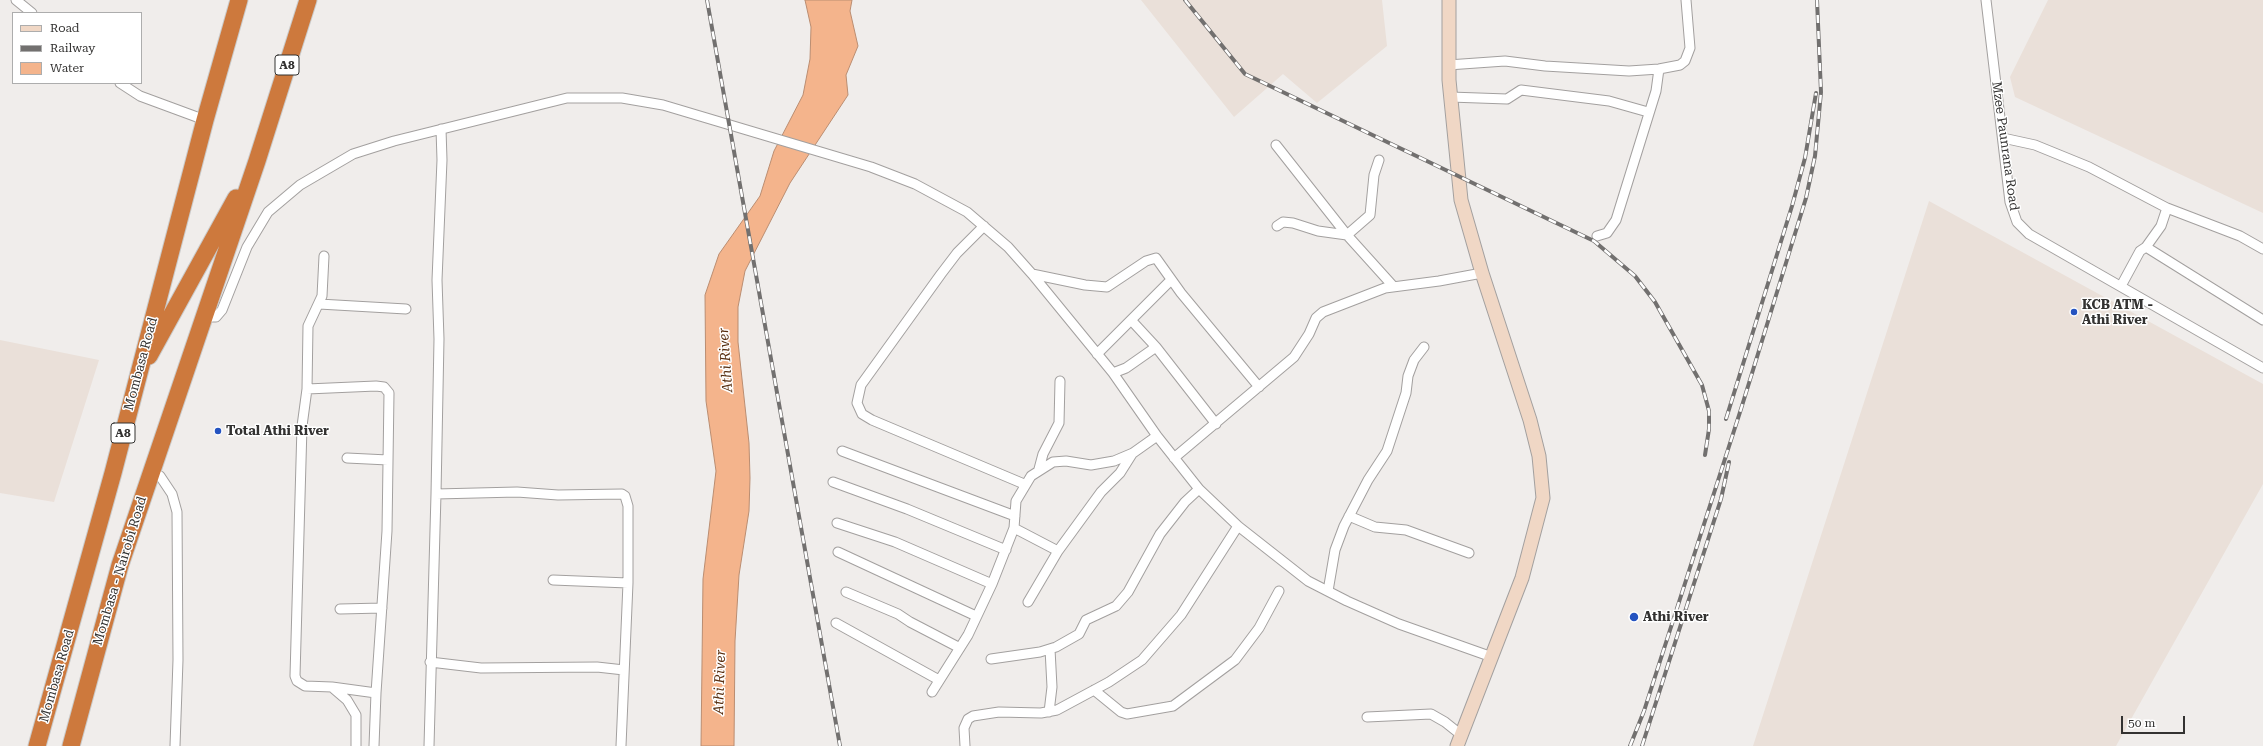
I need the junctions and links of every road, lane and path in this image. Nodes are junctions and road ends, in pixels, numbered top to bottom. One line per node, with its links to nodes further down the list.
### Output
1 (16, 0): 7 (street)
2 (239, 0): 13 (highway, A8)
3 (308, 0): 18 (highway, A8)
4 (1449, 0): 8 (street)
5 (1686, 0): 9 (street)
6 (1986, 0): 15 (street, Mzee Paunrana Road)
7 (31, 12)
8 (1448, 65): 9 (street); 11 (street)
9 (1659, 69): 12 (street)
10 (122, 84): 13 (street)
11 (1450, 97): 12 (street); 27 (street)
12 (1648, 112): 23 (street)
13 (205, 120): 42 (highway, Mombasa Road / A8)
14 (441, 128): 20 (street); 34 (street); 58 (street)
15 (2002, 138): 19 (street); 31 (street, Mzee Paunrana Road)
16 (1276, 145): 22 (street)
17 (1379, 160): 22 (street)
18 (257, 161): 34 (highway, A8); 42 (highway)
19 (2167, 208): 24 (street); 25 (street)
20 (984, 226): 28 (street); 56 (street)
21 (1277, 226): 22 (street)
22 (1347, 234): 30 (street)
23 (1596, 236)
24 (2146, 247): 31 (street); 36 (street)
25 (2263, 249)
26 (324, 256): 32 (street)
27 (1482, 273): 30 (street); 81 (street)
28 (1032, 274): 29 (street); 39 (street)
29 (1171, 280): 35 (street); 44 (street)
30 (1393, 286): 44 (street)
31 (2121, 286): 40 (street, Mzee Paunrana Road)
32 (319, 304): 33 (street); 45 (street)
33 (406, 309)
34 (204, 317): 54 (highway, Mombasa - Nairobi Road / A8)
35 (1131, 320): 37 (street); 39 (street)
36 (2263, 320)
37 (1156, 347): 41 (street); 46 (street)
38 (1424, 347): 60 (street)
39 (1097, 354): 41 (street)
40 (2263, 368)
41 (1113, 373): 47 (street)
42 (136, 378): 93 (highway, Mombasa Road / A8)
43 (1060, 381): 53 (street)
44 (1259, 387): 46 (street)
45 (307, 389): 52 (street); 86 (street)
46 (1216, 424): 51 (street)
47 (1157, 436): 49 (street); 51 (street)
48 (842, 451): 59 (street)
49 (1133, 453): 53 (street); 65 (street)
50 (347, 458): 52 (street)
51 (1174, 458): 57 (street)
52 (388, 460): 75 (street)
53 (1039, 469): 56 (street)
54 (150, 472): 94 (highway, Mombasa - Nairobi Road / A8); 95 (street)
55 (833, 482): 64 (street)
56 (1024, 484): 59 (street)
57 (1199, 489): 62 (street); 80 (street)
58 (436, 494): 69 (street); 83 (street)
59 (1015, 516): 63 (street)
60 (1349, 516): 67 (street); 72 (street)
61 (837, 523): 70 (street)
62 (1238, 526): 72 (street); 87 (street)
63 (1014, 528): 64 (street); 65 (street)
64 (1006, 550): 70 (street)
65 (1058, 551): 74 (street)
66 (838, 552): 77 (street)
67 (1469, 553)
68 (553, 580): 69 (street)
69 (628, 583): 84 (street)
70 (992, 584): 77 (street)
71 (1279, 591): 87 (street)
72 (1328, 591): 81 (street)
73 (846, 592): 79 (street)
74 (1028, 602)
75 (382, 608): 76 (street); 89 (street)
76 (340, 609)
77 (976, 616): 79 (street)
78 (836, 623): 85 (street)
79 (960, 648): 85 (street)
80 (1050, 649): 82 (street); 90 (street)
81 (1492, 657): 92 (street)
82 (991, 659)
83 (430, 662): 84 (street); 98 (street)
84 (624, 670): 99 (street)
85 (939, 680): 88 (street)
86 (332, 687): 89 (street); 96 (street)
87 (1094, 690): 90 (street)
88 (932, 692)
89 (376, 693): 97 (street)
90 (1049, 712): 100 (street)
91 (1367, 717): 92 (street)
92 (1458, 740)
93 (37, 746)
94 (71, 746)
95 (175, 746)
96 (356, 746)
97 (374, 746)
98 (429, 746)
99 (621, 746)
100 (965, 746)

